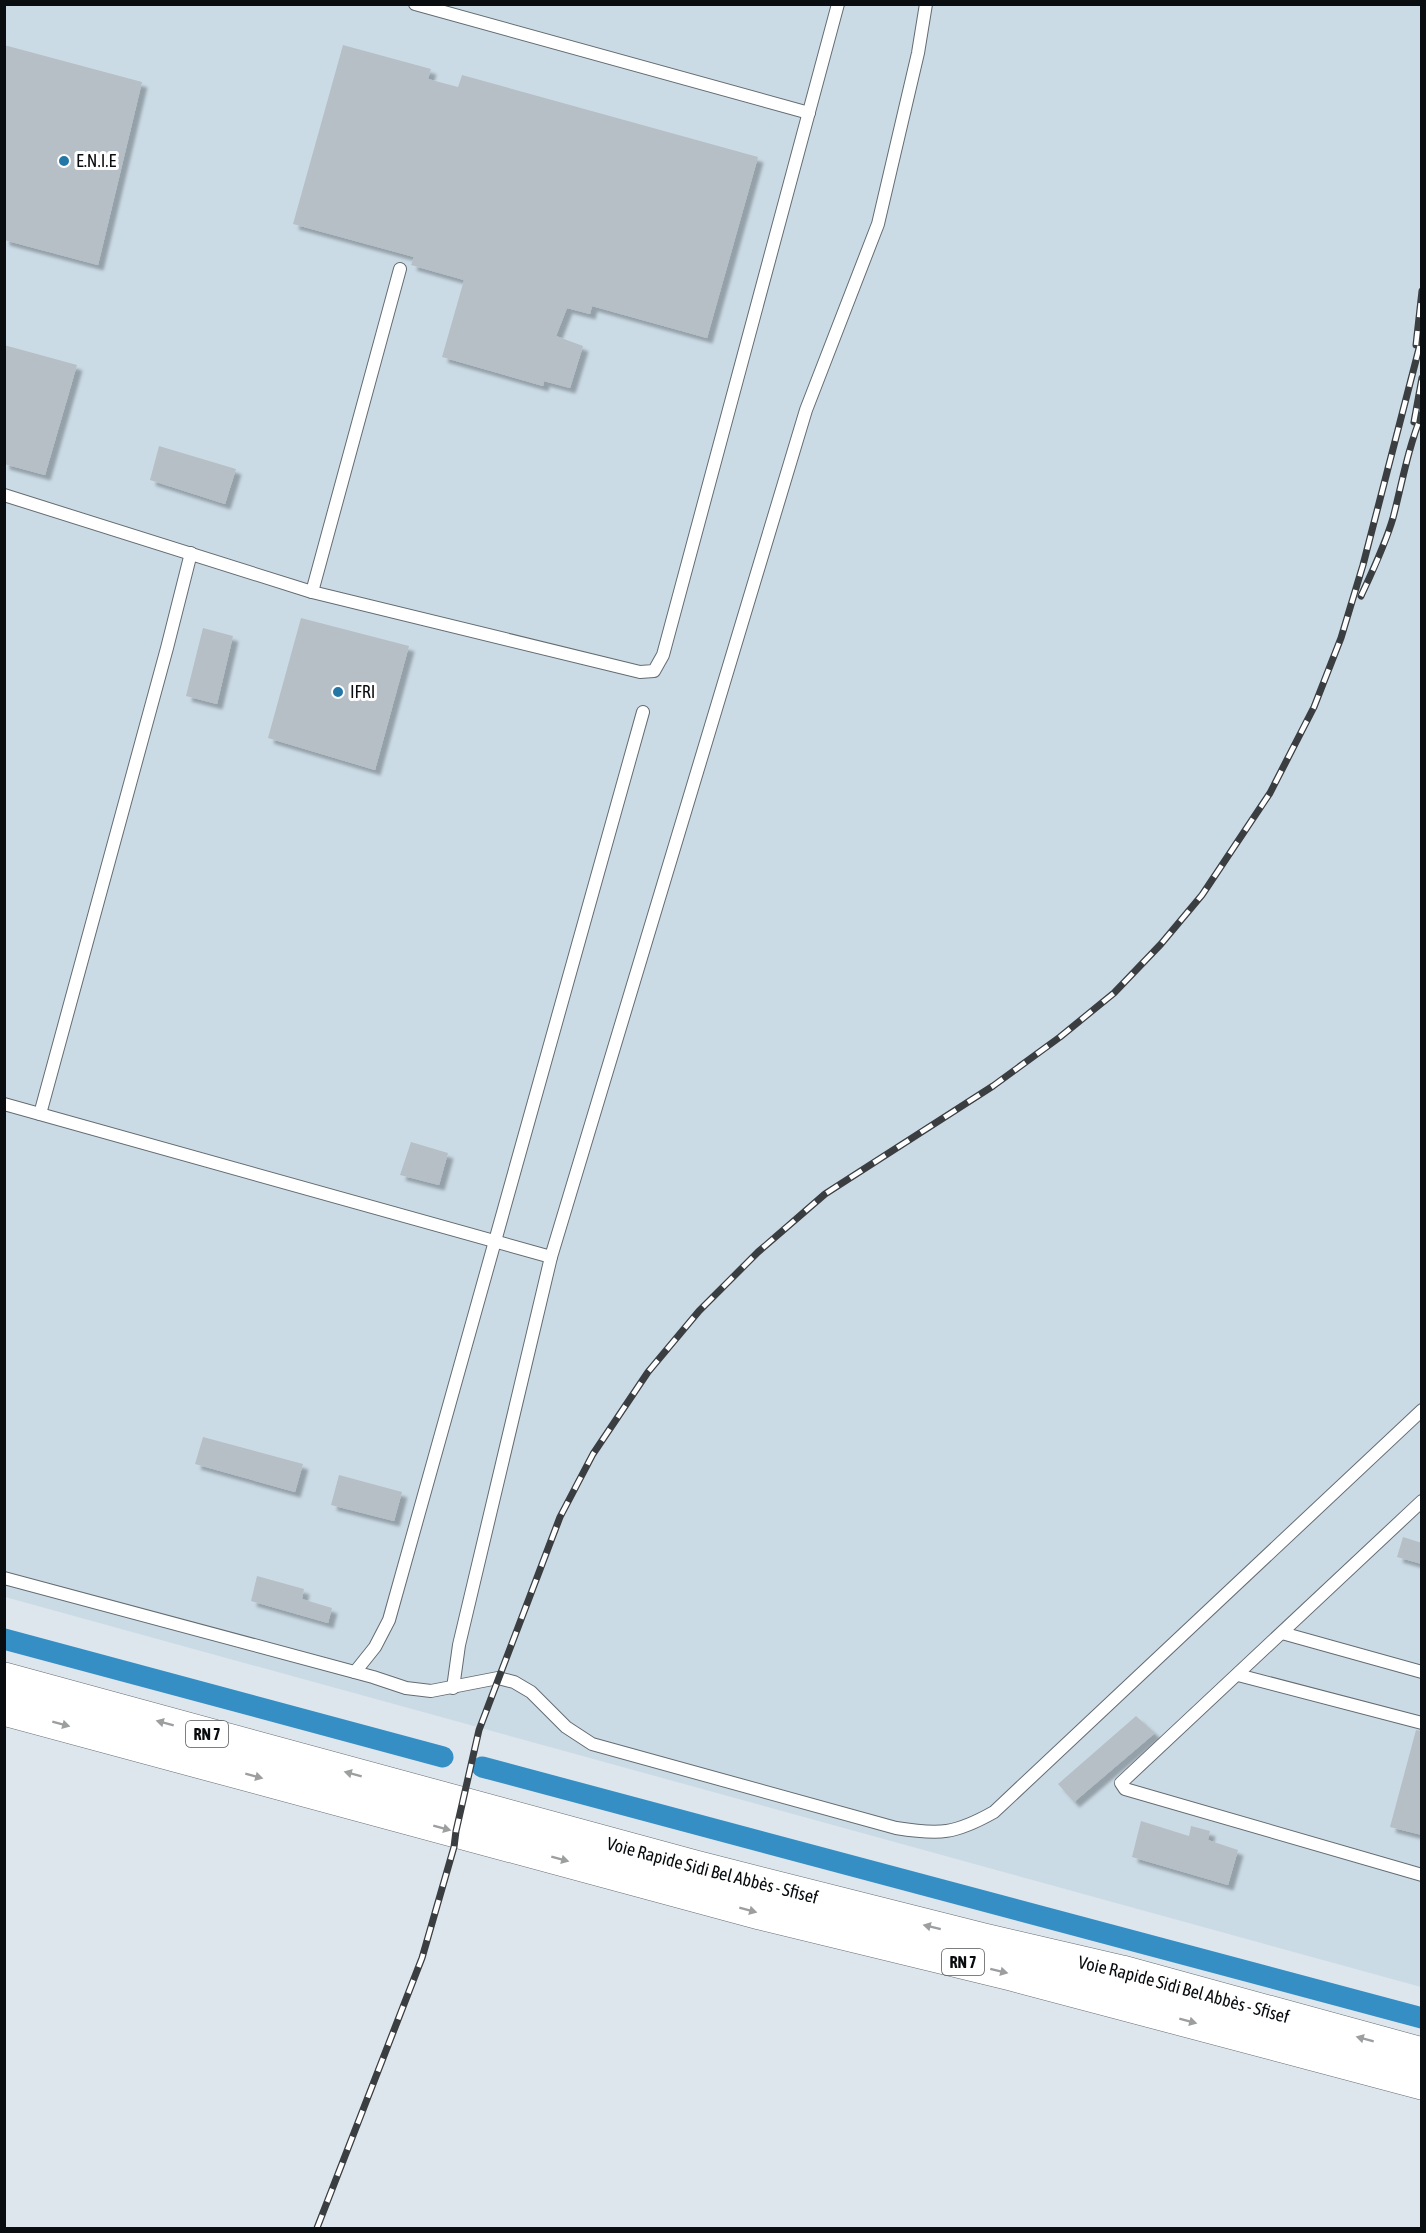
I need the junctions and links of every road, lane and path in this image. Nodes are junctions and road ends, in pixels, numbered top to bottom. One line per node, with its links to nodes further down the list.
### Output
1 (415, 4): 4 (lane)
2 (838, 4): 4 (lane)
3 (926, 4): 13 (lane)
4 (809, 113): 8 (lane)
5 (400, 269): 8 (lane)
6 (4, 495): 7 (lane)
7 (191, 553): 8 (lane); 11 (lane)
8 (312, 592)
9 (643, 712): 12 (lane)
10 (4, 1104): 11 (lane)
11 (39, 1114): 12 (lane)
12 (495, 1242): 13 (lane); 19 (lane)
13 (551, 1257): 22 (lane)
14 (1422, 1410): 22 (lane)
15 (1422, 1501): 17 (lane)
16 (4, 1578): 19 (lane)
17 (1282, 1633): 18 (lane); 20 (lane)
18 (1421, 1670)
19 (355, 1672): 22 (lane)
20 (1238, 1675): 24 (lane); 25 (lane)
21 (4, 1679): 26 (highway, Voie Rapide Sidi Bel Abbès - Sfisef / RN 7, one-way to 21)
22 (453, 1688)
23 (4, 1709): 27 (highway, Voie Rapide Sidi Bel Abbès - Sfisef / RN 7, one-way to 27)
24 (1422, 1723)
25 (1422, 1875)
26 (1422, 2054)
27 (1422, 2083)

